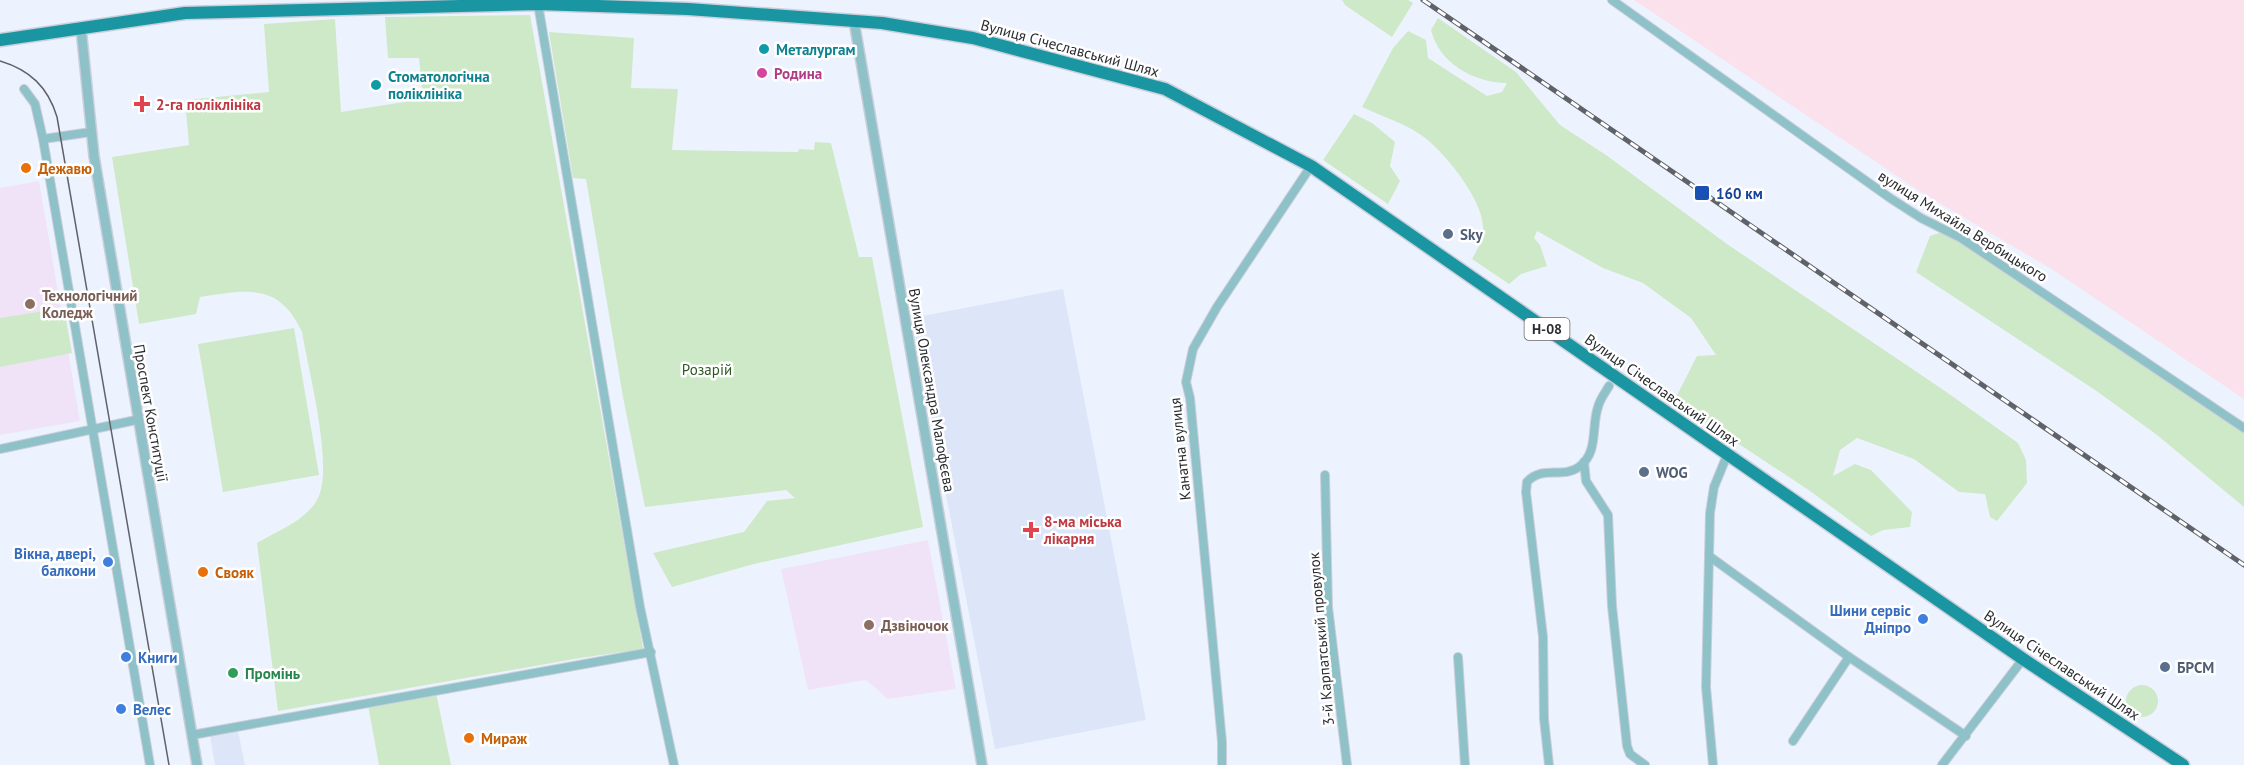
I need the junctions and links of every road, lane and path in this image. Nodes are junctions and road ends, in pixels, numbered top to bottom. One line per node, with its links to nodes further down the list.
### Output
1 (1612, 0): 12 (street, вулиця Михайла Вербицького)
2 (538, 4): 3 (main road, Вулиця Січеславський Шлях / Н-08); 4 (main road, Вулиця Січеславський Шлях / Н-08); 19 (street)
3 (854, 21): 9 (main road, Вулиця Січеславський Шлях / Н-08); 29 (street, Вулиця Олександра Малофєєва)
4 (81, 28): 5 (main road, Вулиця Січеславський Шлях / Н-08); 7 (street, Проспект Конституції)
5 (0, 40)
6 (24, 89): 8 (street)
7 (91, 132): 8 (street); 11 (street, Проспект Конституції)
8 (43, 139): 13 (street)
9 (1311, 166): 15 (main road, Вулиця Січеславський Шлях / Н-08); 30 (street, Канатна вулиця)
10 (1609, 386): 16 (street)
11 (136, 420): 13 (street); 23 (street, Проспект Конституції)
12 (2244, 428)
13 (93, 431): 14 (street); 26 (street)
14 (0, 449)
15 (1728, 453): 18 (street); 22 (main road, Вулиця Січеславський Шлях / Н-08)
16 (1584, 462): 33 (street); 34 (street)
17 (1325, 475): 31 (street, 3-й Карпатський провулок)
18 (1709, 556): 21 (street); 35 (street)
19 (651, 652): 23 (street); 28 (street)
20 (1458, 657): 32 (street)
21 (1849, 657): 24 (street); 25 (street)
22 (2023, 658): 24 (street); 37 (main road, Вулиця Січеславський Шлях / Н-08)
23 (192, 735): 27 (street, Проспект Конституції)
24 (1965, 736): 36 (street)
25 (1793, 741)
26 (150, 765)
27 (197, 765)
28 (674, 765)
29 (982, 765)
30 (1222, 765)
31 (1347, 765)
32 (1465, 765)
33 (1549, 765)
34 (1645, 765)
35 (1713, 765)
36 (1942, 765)
37 (2182, 765)

